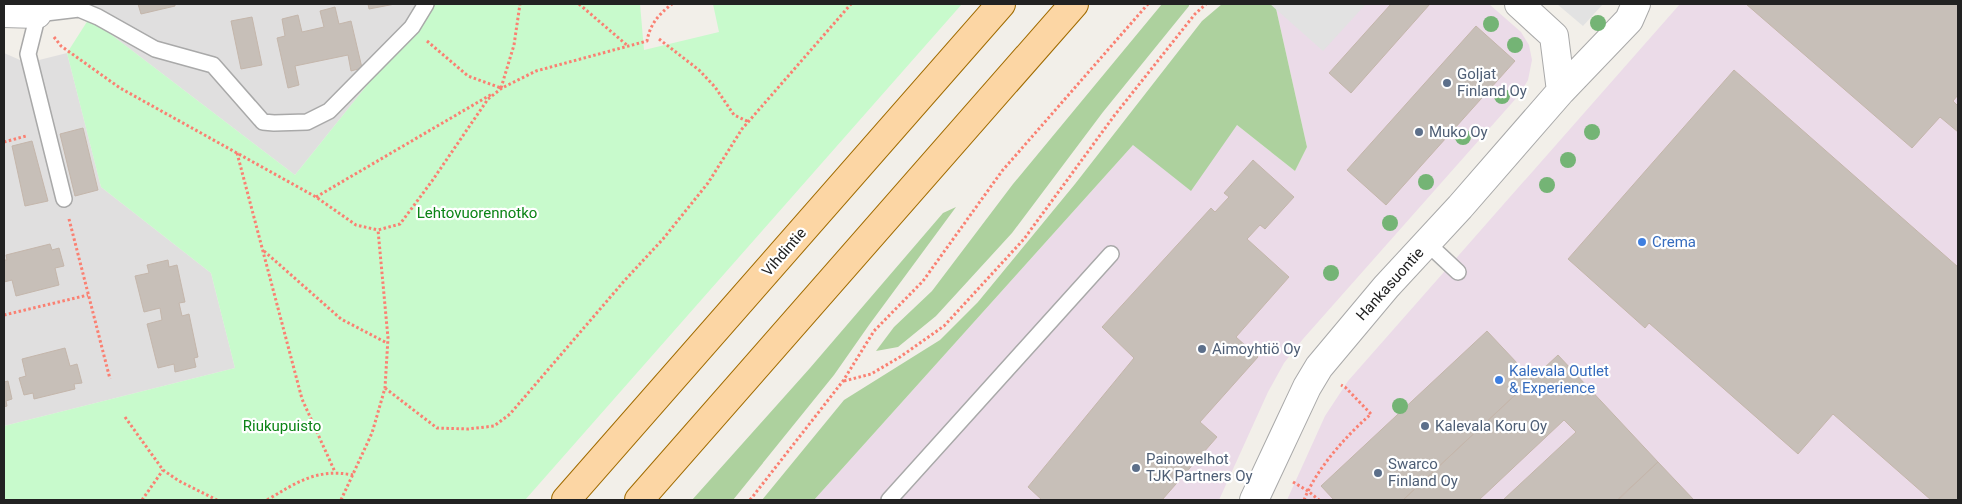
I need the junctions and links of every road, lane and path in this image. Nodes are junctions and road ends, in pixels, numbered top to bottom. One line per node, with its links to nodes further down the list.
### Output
1 (426, 4): 14 (lane)
2 (520, 4): 18 (path)
3 (579, 4): 17 (path)
4 (672, 4): 17 (path)
5 (851, 4): 20 (path)
6 (1001, 4): 46 (main road, Vihdintie)
7 (1074, 4): 47 (main road)
8 (1148, 4): 33 (path)
9 (1206, 4): 33 (path)
10 (1519, 4): 19 (street)
11 (1636, 4): 19 (street, Hankasuontie)
12 (40, 9): 13 (street); 14 (lane); 23 (lane)
13 (4, 13)
14 (412, 27): 18 (path)
15 (659, 39): 20 (path)
16 (60, 46): 21 (path)
17 (628, 46): 18 (path)
18 (502, 88): 22 (path); 24 (path)
19 (1561, 91): 25 (street, Hankasuontie)
20 (749, 122): 35 (path)
21 (237, 152): 22 (path); 26 (path)
22 (316, 197): 24 (path)
23 (64, 199): 29 (path)
24 (378, 230): 31 (path)
25 (1427, 243): 28 (lane); 50 (street, Hankasuontie)
26 (263, 250): 31 (path); 38 (path)
27 (1111, 254): 49 (lane)
28 (1458, 272)
29 (88, 295): 30 (path); 32 (path)
30 (4, 316)
31 (387, 344): 35 (path)
32 (110, 379)
33 (843, 381): 48 (path)
34 (1336, 382): 41 (path)
35 (386, 388): 39 (path)
36 (125, 417): 37 (path)
37 (162, 470): 42 (path); 43 (path)
38 (334, 472): 39 (path); 44 (path)
39 (352, 475): 45 (path)
40 (1290, 481): 41 (path)
41 (1308, 491): 51 (path); 52 (path)
42 (142, 500)
43 (217, 500)
44 (267, 500)
45 (341, 500)
46 (566, 500)
47 (640, 500)
48 (750, 500)
49 (889, 500)
50 (1254, 500)
51 (1304, 500)
52 (1319, 500)

